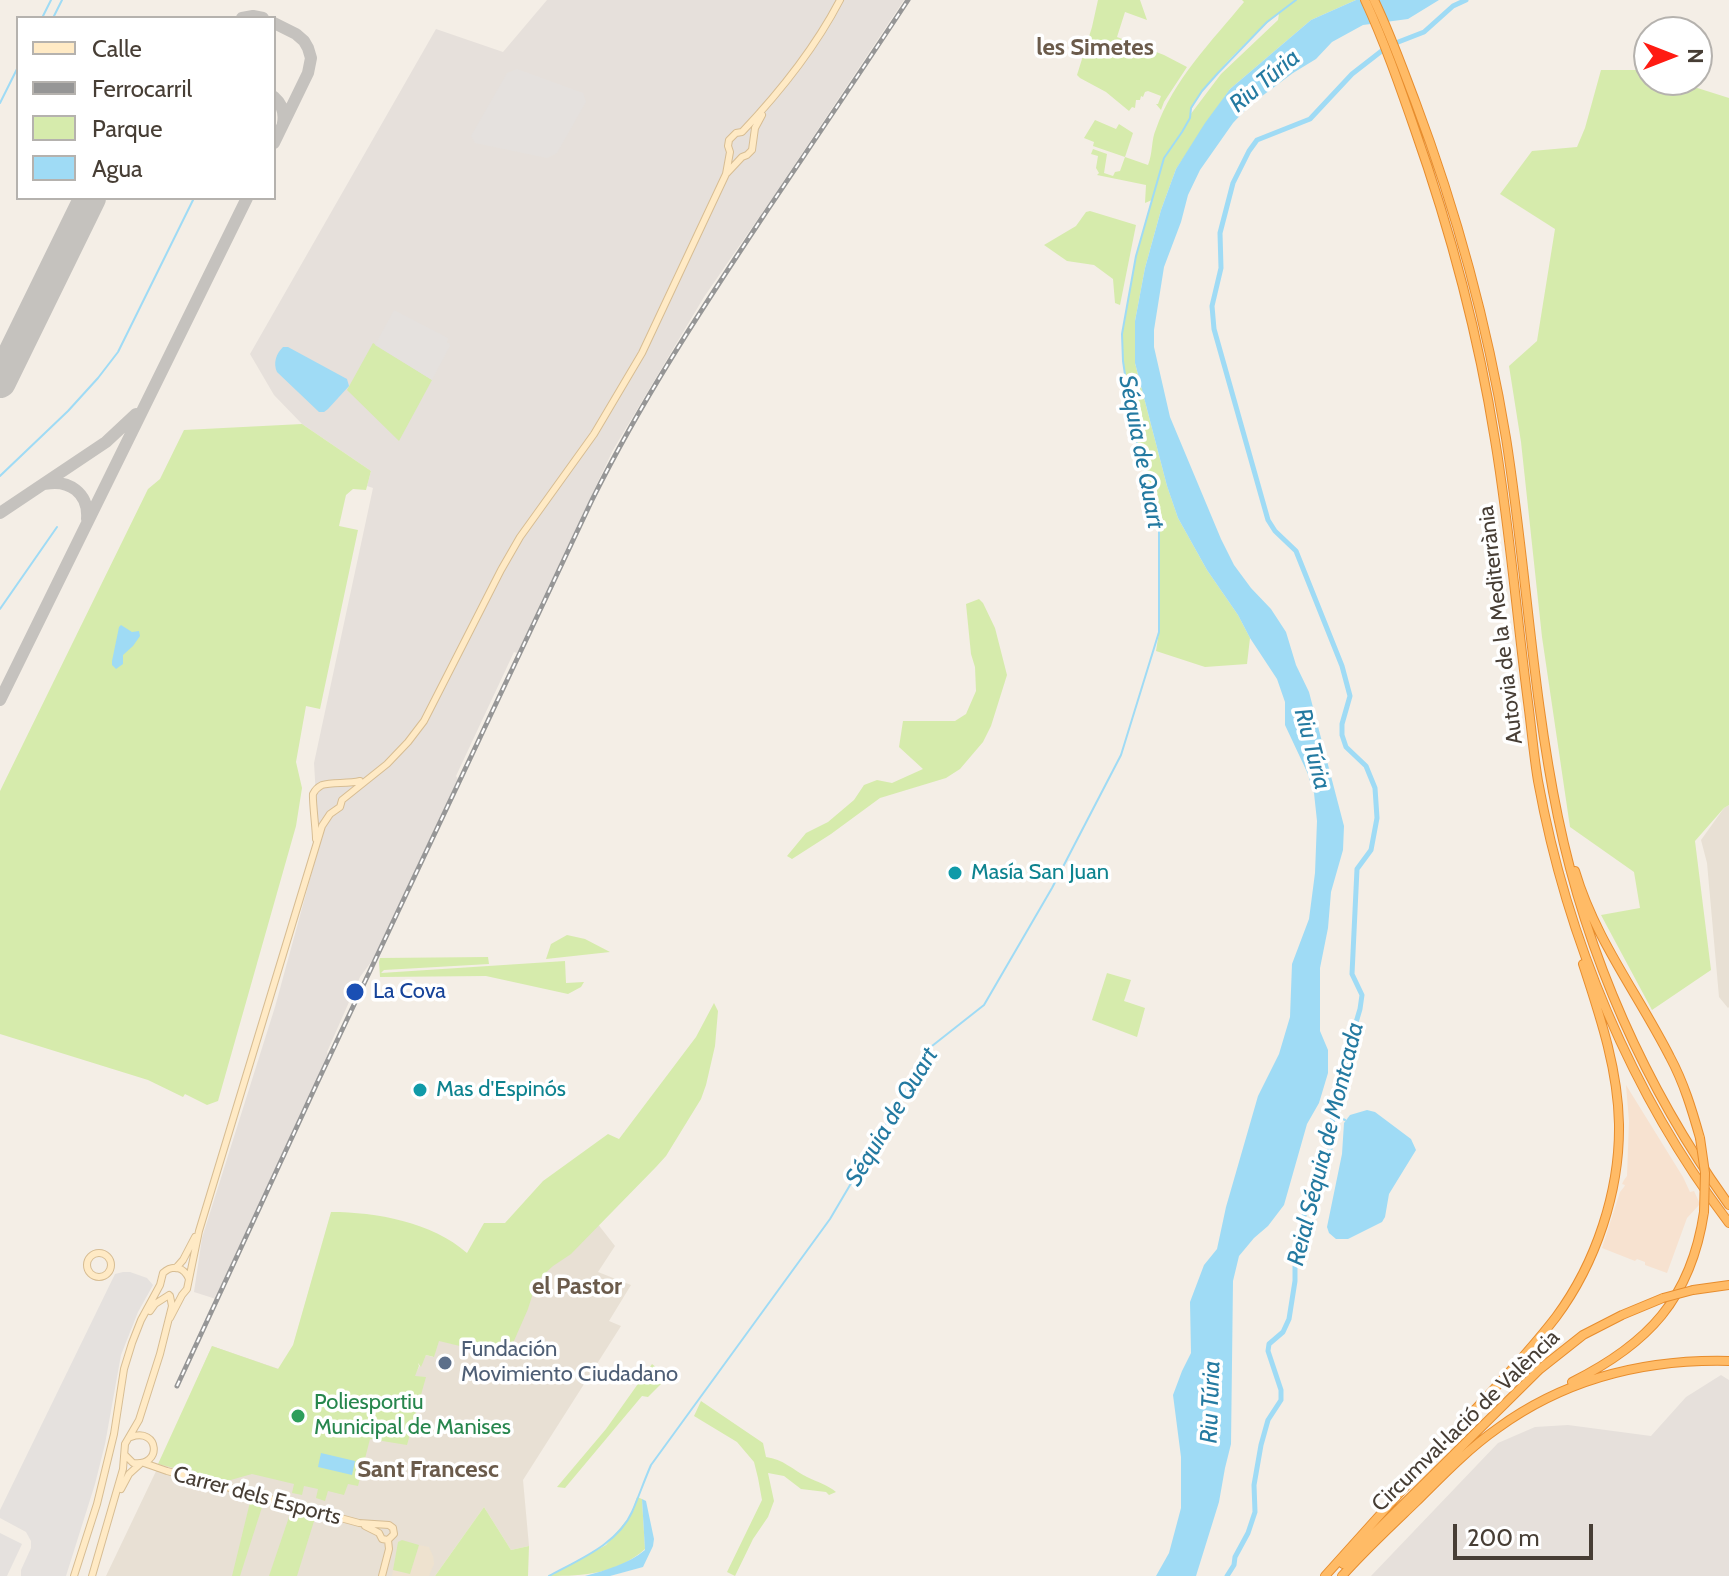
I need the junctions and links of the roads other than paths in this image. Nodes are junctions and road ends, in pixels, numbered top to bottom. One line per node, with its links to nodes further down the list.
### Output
1 (840, 0): 5 (main road)
2 (1365, 0): 4 (highway, Autovia de la Mediterrània)
3 (1374, 0): 4 (highway, Autovia de la Mediterrània)
4 (1405, 86): 16 (highway, Autovia de la Mediterrània); 18 (highway, Autovia de la Mediterrània)
5 (765, 108): 6 (main road); 7 (main road)
6 (742, 132): 7 (main road); 8 (main road)
7 (752, 140): 9 (main road)
8 (730, 152): 9 (main road); 10 (main road)
9 (742, 157): 10 (main road)
10 (726, 174): 11 (main road)
11 (368, 778): 12 (main road); 13 (main road)
12 (332, 785): 13 (main road); 14 (main road)
13 (342, 800): 15 (main road)
14 (315, 808): 15 (main road); 17 (main road)
15 (330, 814): 17 (main road)
16 (1558, 817): 19 (highway, Autovia de la Mediterrània); 31 (highway, bridge)
17 (316, 845): 21 (main road)
18 (1577, 936): 20 (highway, Autovia de la Mediterrània); 45 (highway)
19 (1729, 1205)
20 (1729, 1223)
21 (199, 1231): 22 (main road); 23 (main road)
22 (176, 1268): 23 (main road); 24 (main road)
23 (189, 1279): 26 (main road)
24 (160, 1285): 27 (main road); 29 (main road)
25 (1729, 1285): 45 (highway, Circumval·lació de València, bridge)
26 (182, 1295): 27 (main road); 28 (main road)
27 (169, 1296): 28 (main road); 29 (main road)
28 (170, 1318): 32 (main road)
29 (141, 1320): 42 (main road)
30 (1729, 1361): 31 (highway, Circumval·lació de València)
31 (1554, 1394): 46 (highway, Circumval·lació de València)
32 (139, 1420): 33 (main road); 34 (main road)
33 (144, 1435): 34 (main road); 36 (main road)
34 (129, 1439): 35 (main road)
35 (125, 1455): 37 (main road); 39 (main road)
36 (151, 1457): 37 (main road); 38 (main road, Carrer dels Esports)
37 (142, 1464): 38 (main road, Carrer dels Esports); 39 (main road)
38 (157, 1468): 40 (main road, Carrer dels Esports)
39 (114, 1504): 43 (main road)
40 (380, 1529): 41 (main road); 41 (main road)
41 (388, 1540): 44 (main road)
42 (74, 1576)
43 (92, 1576)
44 (382, 1576)
45 (1328, 1576)
46 (1342, 1576)

